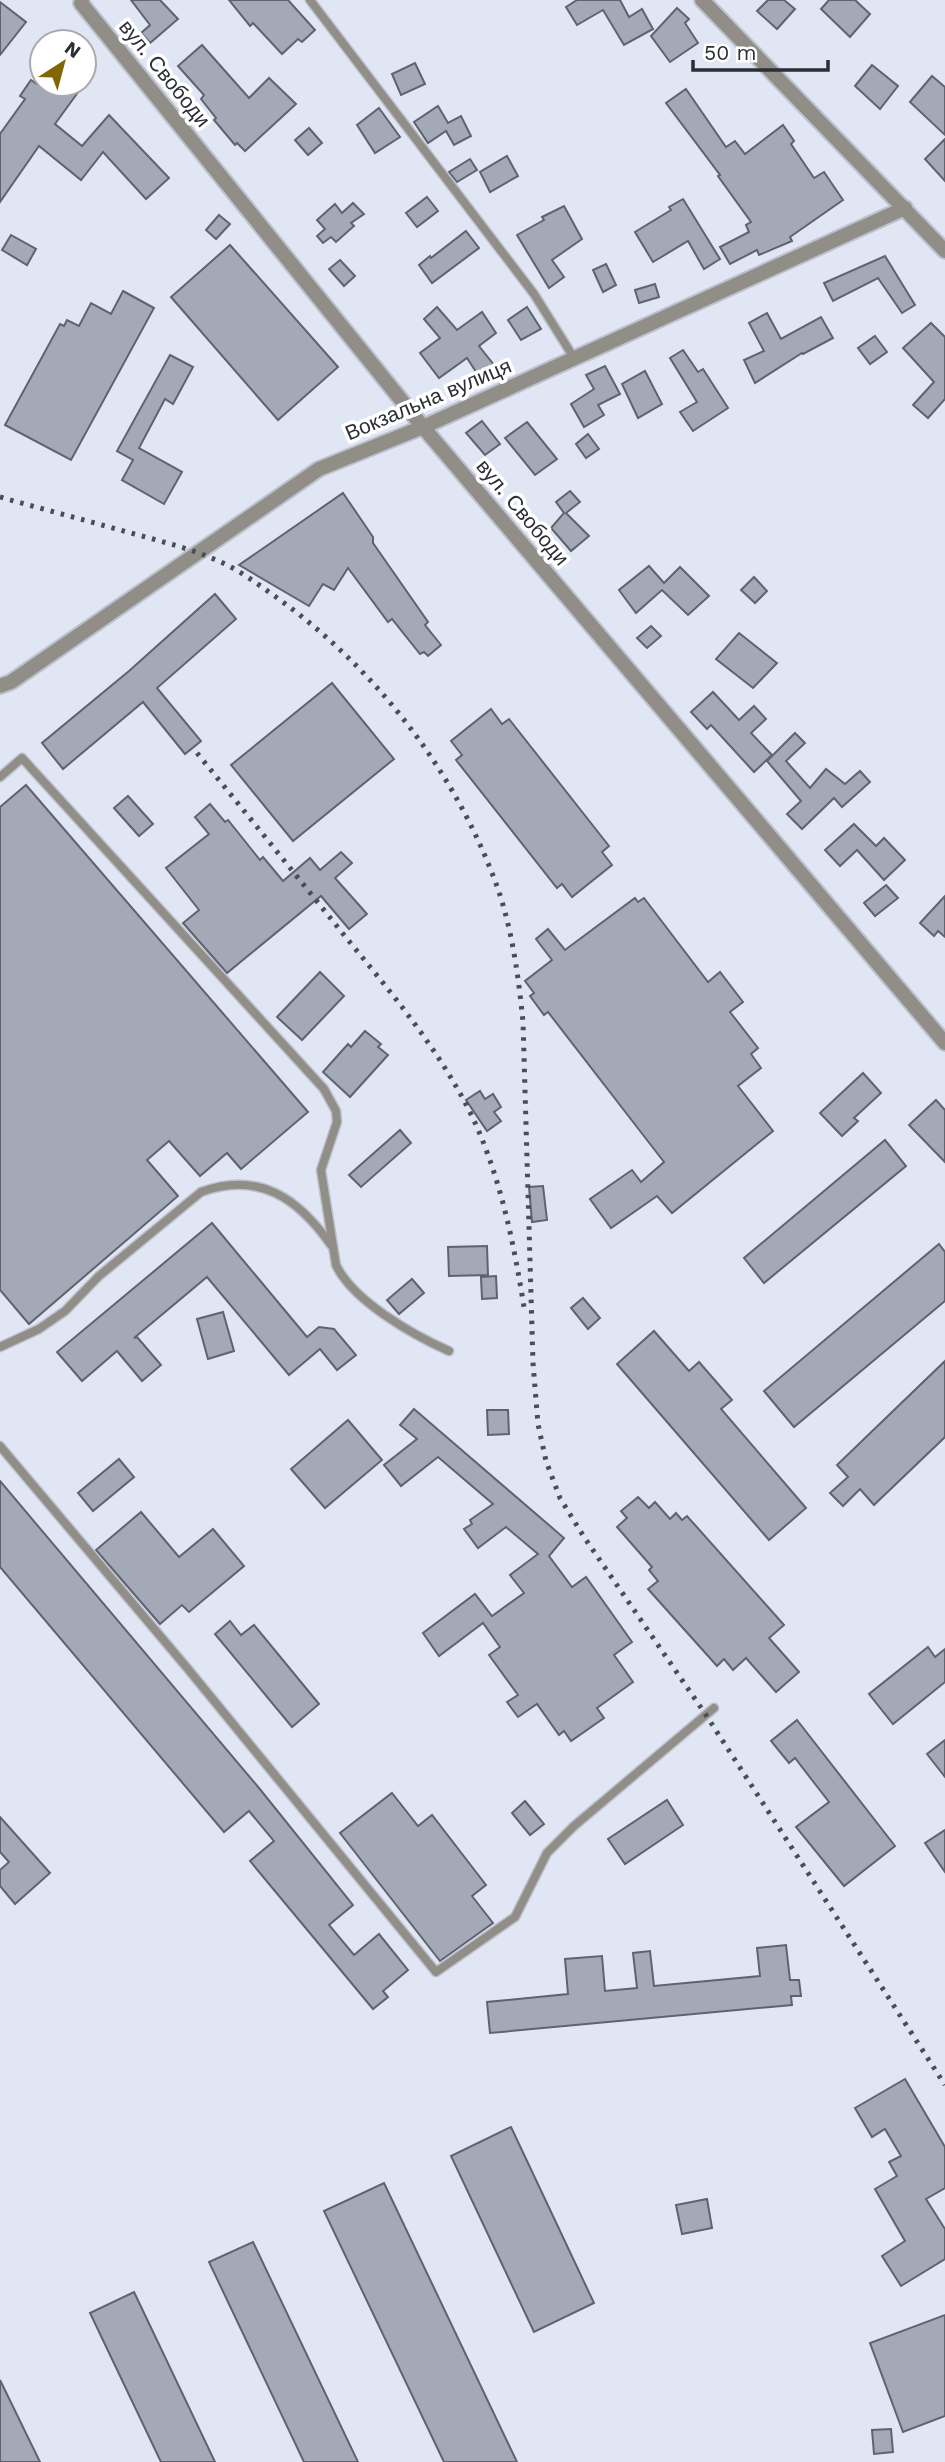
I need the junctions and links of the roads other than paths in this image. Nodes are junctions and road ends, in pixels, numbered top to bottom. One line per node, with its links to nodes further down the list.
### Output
1 (82, 0): 7 (street, вул. Свободи)
2 (310, 0): 6 (lane)
3 (702, 0): 4 (street)
4 (905, 208): 5 (street); 6 (street, Вокзальна вулиця)
5 (945, 251)
6 (574, 358): 7 (street, Вокзальна вулиця)
7 (423, 426): 8 (street, Вокзальна вулиця); 10 (street, вул. Свободи)
8 (0, 686)
9 (0, 777): 11 (lane)
10 (945, 1043)
11 (331, 1245): 12 (lane); 13 (lane)
12 (0, 1347)
13 (449, 1351)
14 (0, 1446): 15 (lane)
15 (714, 1708)

